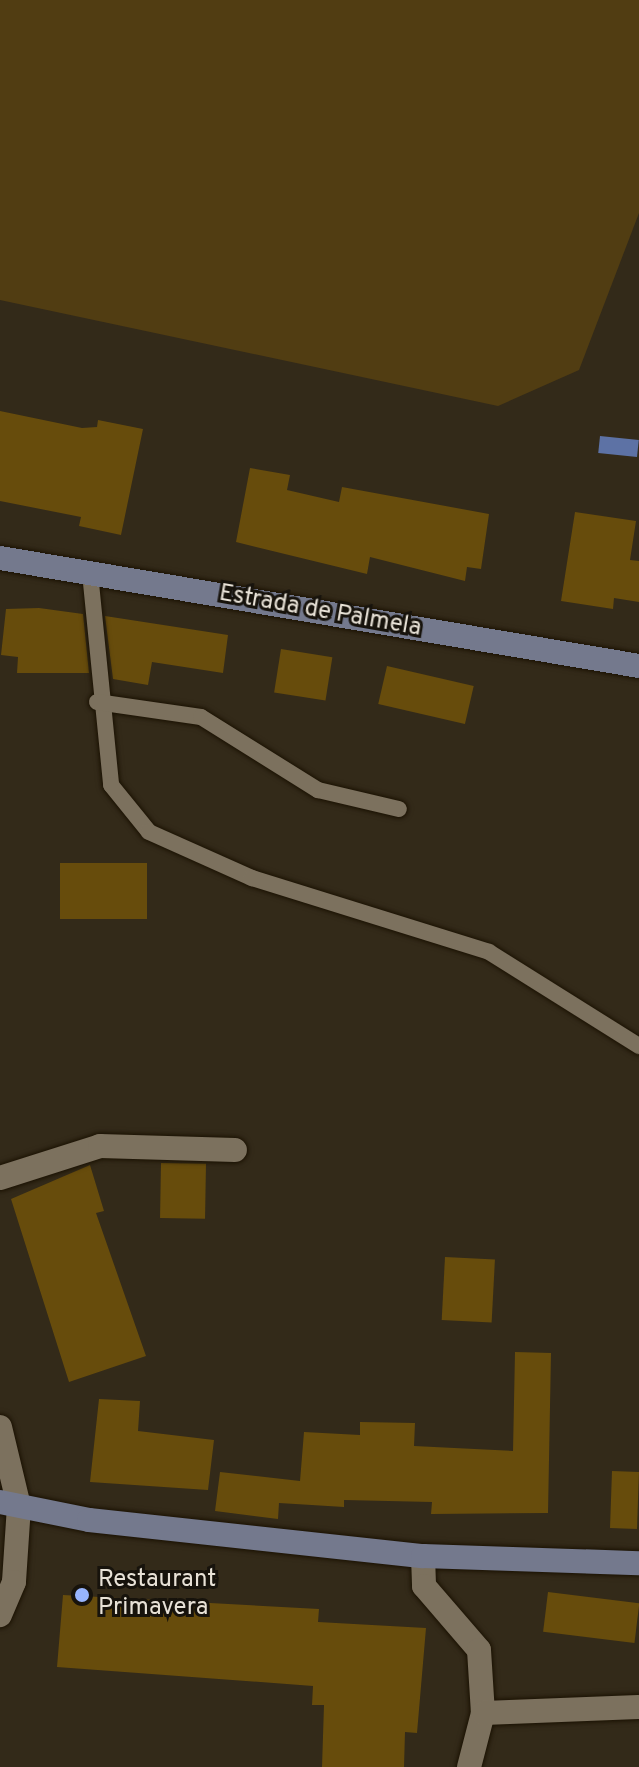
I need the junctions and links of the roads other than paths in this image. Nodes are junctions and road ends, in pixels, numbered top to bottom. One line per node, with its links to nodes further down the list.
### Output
1 (0, 558): 2 (street, Estrada de Palmela)
2 (90, 573): 3 (street, Estrada de Palmela); 4 (lane)
3 (639, 666)
4 (97, 702): 5 (lane); 6 (lane)
5 (399, 809)
6 (639, 1046)
7 (235, 1150): 8 (street)
8 (0, 1178)
9 (0, 1427): 10 (street)
10 (9, 1504): 11 (street); 13 (street)
11 (423, 1556): 12 (street); 15 (street)
12 (639, 1563)
13 (0, 1615)
14 (639, 1707): 15 (street)
15 (483, 1713): 16 (street)
16 (469, 1767)

